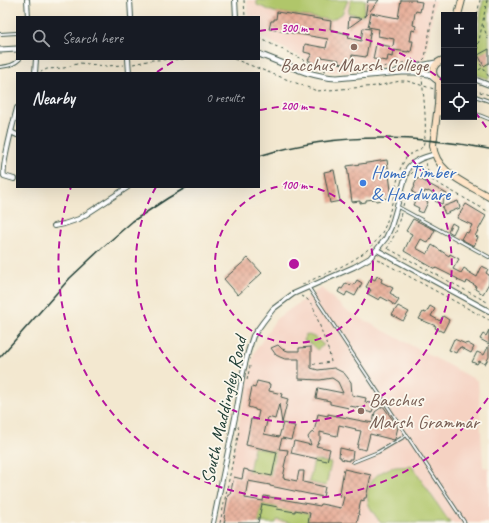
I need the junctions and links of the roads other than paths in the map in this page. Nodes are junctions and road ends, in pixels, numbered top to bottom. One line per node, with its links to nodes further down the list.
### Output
1 (27, 0): 6 (street)
2 (130, 0): 7 (street)
3 (235, 0): 8 (street)
4 (462, 0): 5 (main road)
5 (460, 12)
6 (28, 16)
7 (131, 16)
8 (236, 16)
9 (16, 33): 10 (lane)
10 (0, 34)
11 (16, 49): 12 (street)
12 (0, 50)
13 (260, 54): 22 (street)
14 (19, 60): 19 (lane)
15 (36, 60): 20 (street)
16 (128, 60): 21 (street)
17 (441, 60): 18 (main road)
18 (436, 63): 22 (street); 23 (main road)
19 (0, 67)
20 (35, 72)
21 (129, 72)
22 (349, 77): 23 (street)
23 (440, 81): 32 (main road)
24 (477, 81): 25 (street)
25 (489, 86)
26 (477, 96): 27 (lane)
27 (489, 101)
28 (441, 110): 32 (main road)
29 (16, 112): 33 (street)
30 (477, 114): 31 (lane)
31 (489, 118)
32 (436, 127): 35 (main road)
33 (11, 132): 34 (street); 36 (street)
34 (16, 134)
35 (435, 154): 38 (main road); 39 (street, South Maddingley Road)
36 (14, 179)
37 (126, 188): 40 (street)
38 (489, 197)
39 (398, 206): 41 (street, South Maddingley Road); 42 (lane)
40 (54, 226)
41 (377, 250): 43 (street, South Maddingley Road); 44 (street)
42 (489, 257)
43 (308, 289): 45 (lane); 47 (street, South Maddingley Road)
44 (489, 311)
45 (407, 435): 46 (lane); 48 (lane)
46 (353, 462)
47 (213, 523)
48 (465, 523)

